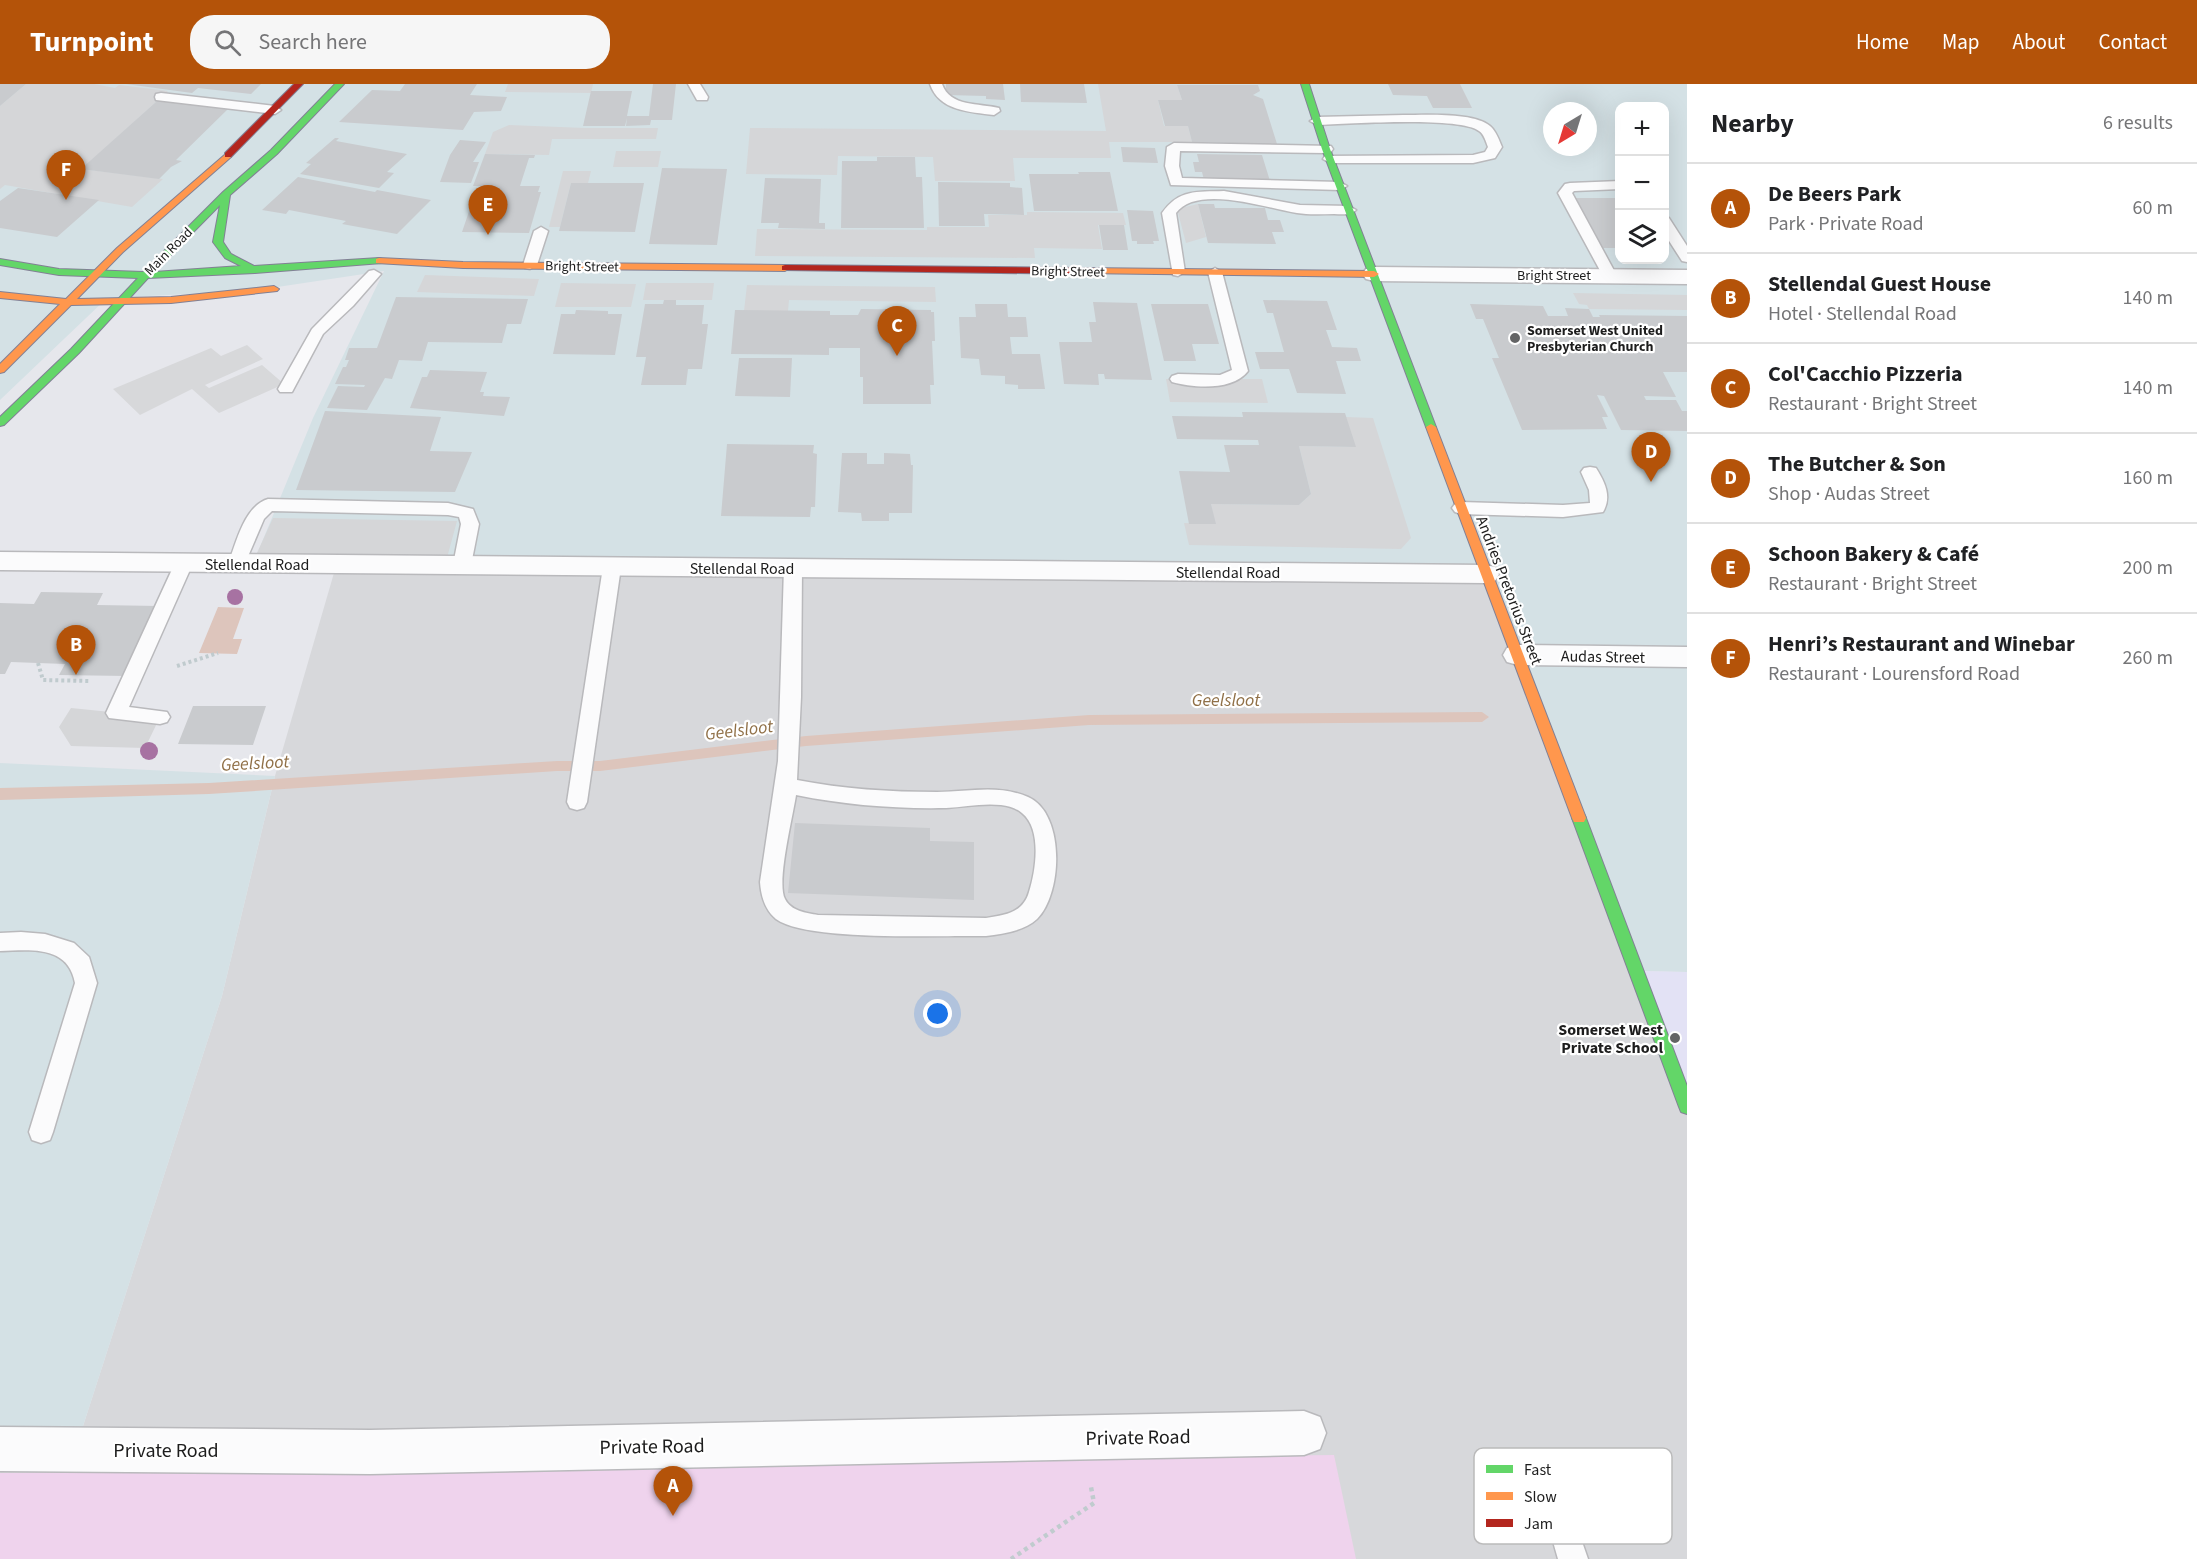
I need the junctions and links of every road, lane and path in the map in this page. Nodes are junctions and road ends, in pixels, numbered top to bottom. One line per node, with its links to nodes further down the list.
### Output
1 (299, 84): 8 (street, Main Road)
2 (340, 84): 14 (street, Main Road)
3 (694, 84): 7 (lane)
4 (936, 84): 9 (lane)
5 (1305, 84): 10 (street, Andries Pretorius Street)
6 (161, 96): 8 (lane)
7 (702, 97)
8 (274, 110): 25 (street, Main Road)
9 (994, 111)
10 (1317, 121): 11 (street, Andries Pretorius Street); 11 (lane)
11 (1328, 154): 13 (street, Andries Pretorius Street); 13 (lane)
12 (1615, 184): 29 (lane)
13 (1340, 186): 15 (street, Andries Pretorius Street)
14 (226, 194): 22 (street); 28 (street, Main Road)
15 (1349, 210): 23 (lane); 27 (street, Andries Pretorius Street)
16 (1669, 228): 18 (lane)
17 (541, 231): 21 (lane)
18 (1687, 258)
19 (0, 262): 25 (street, Bright Street)
20 (448, 264): 21 (street, Bright Street); 22 (street, Bright Street); 26 (street, Bright Street)
21 (530, 265): 23 (street, Bright Street)
22 (255, 270): 28 (street, Bright Street)
23 (1178, 272): 24 (street, Bright Street)
24 (1215, 272): 27 (street, Bright Street); 37 (lane)
25 (96, 274): 28 (street, Bright Street); 34 (street, Main Road)
26 (374, 274): 30 (street, Bright Street); 38 (lane)
27 (1374, 274): 29 (street, Bright Street); 41 (street, Andries Pretorius Street)
28 (144, 275): 35 (street, Main Road)
29 (1610, 276): 31 (street, Bright Street)
30 (354, 277)
31 (1687, 277)
32 (283, 287): 35 (street)
33 (0, 295): 34 (street)
34 (69, 303): 35 (street); 36 (street, Main Road)
35 (119, 303): 39 (street, Main Road)
36 (0, 370)
37 (1178, 379)
38 (286, 389)
39 (0, 423)
40 (1590, 472): 41 (lane)
41 (1461, 508): 48 (street, Andries Pretorius Street)
42 (0, 561): 43 (street, Stellendal Road)
43 (184, 563): 44 (street, Stellendal Road); 51 (lane)
44 (237, 564): 45 (street, Stellendal Road); 45 (lane)
45 (462, 565): 46 (street, Stellendal Road)
46 (612, 567): 47 (street, Stellendal Road); 53 (lane)
47 (793, 568): 48 (street, Stellendal Road); 52 (lane)
48 (1485, 574): 49 (street, Andries Pretorius Street)
49 (1518, 655): 50 (street, Audas Street); 55 (street, Andries Pretorius Street)
50 (1687, 657)
51 (160, 717)
52 (787, 786): 52 (lane)
53 (577, 802)
54 (0, 942): 56 (lane)
55 (1687, 1107)
56 (41, 1132)
57 (1304, 1433): 58 (street, Private Road)
58 (1085, 1438): 59 (street, Private Road); 61 (path)
59 (0, 1449)
60 (1568, 1544): 62 (lane)
61 (1011, 1559)
62 (1573, 1559)

